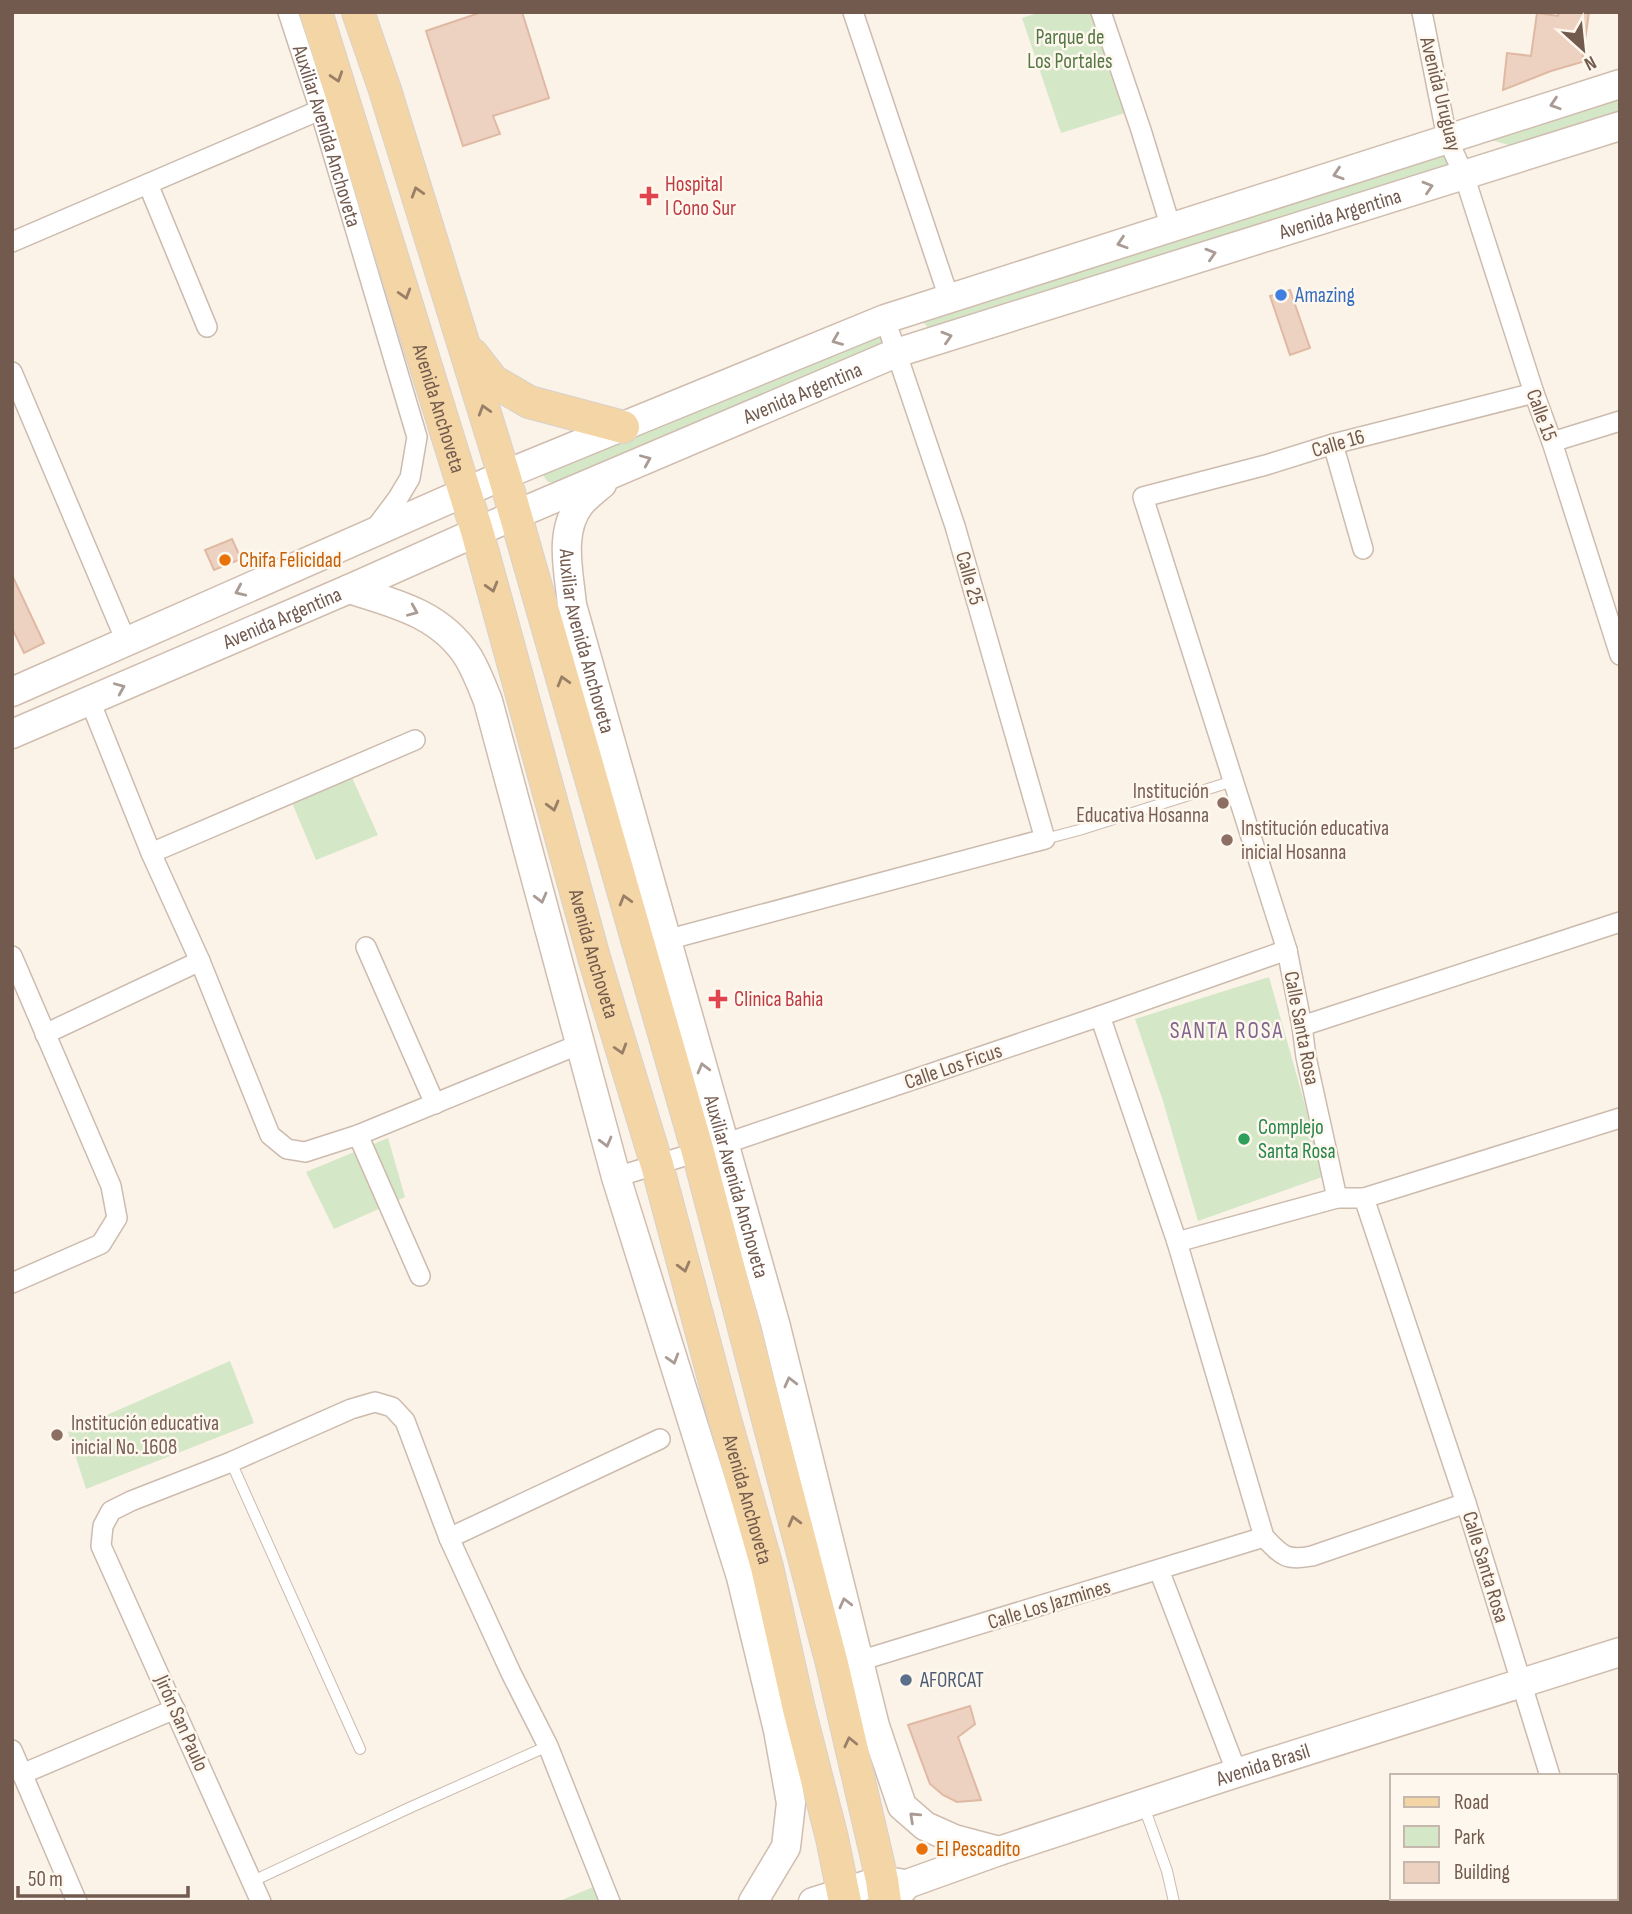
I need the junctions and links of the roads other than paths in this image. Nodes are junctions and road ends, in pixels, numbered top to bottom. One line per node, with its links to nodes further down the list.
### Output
1 (288, 12): 8 (street, Auxiliar Avenida Anchoveta)
2 (316, 12): 28 (main road, Avenida Anchoveta, one-way to 28)
3 (358, 12): 18 (main road, Avenida Anchoveta, one-way to 3)
4 (853, 12): 15 (street)
5 (1101, 12): 13 (street)
6 (1422, 12): 10 (street, Avenida Uruguay)
7 (1620, 83): 10 (main road, Avenida Argentina, one-way to 10)
8 (320, 110): 12 (street); 32 (street, Auxiliar Avenida Anchoveta)
9 (1620, 126): 11 (main road, Avenida Argentina)
10 (1447, 138): 11 (street, Avenida Uruguay); 13 (main road, Avenida Argentina, one-way to 13)
11 (1464, 176): 19 (main road, Avenida Argentina, one-way to 11); 21 (street, Calle 15)
12 (148, 184): 14 (street); 17 (street)
13 (1171, 228): 15 (main road, Avenida Argentina, one-way to 15)
14 (12, 242)
15 (949, 298): 16 (main road, Avenida Argentina)
16 (885, 319): 19 (street, Calle 25); 23 (main road, Avenida Argentina, one-way to 23)
17 (207, 327)
18 (464, 344): 23 (main road); 26 (main road, Avenida Anchoveta, one-way to 18)
19 (896, 353): 27 (main road, Avenida Argentina, one-way to 19); 42 (street, Calle 25)
20 (12, 372): 35 (street)
21 (1534, 393): 24 (street, Calle 15); 25 (street, Calle 16)
22 (1620, 421): 24 (street)
23 (623, 426): 26 (main road, Avenida Argentina)
24 (1552, 442): 36 (street, Calle 15)
25 (1333, 443): 29 (street, Calle 16); 33 (street)
26 (504, 475): 28 (main road, Avenida Argentina); 30 (main road, Avenida Anchoveta)
27 (611, 475): 30 (main road, Avenida Argentina); 45 (main road, Auxiliar Avenida Anchoveta)
28 (465, 492): 31 (main road, Avenida Anchoveta); 32 (main road, Avenida Argentina)
29 (1143, 497): 41 (street, Calle Santa Rosa)
30 (515, 515): 31 (main road, Avenida Argentina); 45 (main road, Avenida Anchoveta, one-way to 30)
31 (477, 531): 34 (main road, Avenida Argentina); 58 (main road, Avenida Anchoveta, one-way to 58)
32 (372, 533): 35 (main road, Avenida Argentina, one-way to 35)
33 (1363, 549)
34 (349, 589): 38 (main road, Avenida Argentina, one-way to 34); 53 (main road, one-way to 53)
35 (126, 641): 37 (main road, Avenida Argentina)
36 (1619, 649)
37 (12, 692)
38 (90, 701): 39 (main road, Avenida Argentina); 43 (street)
39 (12, 734)
40 (415, 740): 43 (street)
41 (1233, 781): 42 (lane); 47 (street, Calle Santa Rosa)
42 (1045, 839): 45 (street)
43 (151, 853): 49 (street)
44 (1620, 922): 51 (street)
45 (653, 943): 57 (main road, Avenida Anchoveta, one-way to 45)
46 (366, 947): 54 (street)
47 (1287, 950): 50 (street, Calle Los Ficus); 51 (street, Calle Santa Rosa)
48 (12, 956): 52 (street)
49 (200, 961): 52 (street); 56 (street)
50 (1100, 1016): 57 (street, Calle Los Ficus); 62 (street)
51 (1302, 1026): 60 (street, Calle Santa Rosa)
52 (45, 1034): 64 (street)
53 (580, 1044): 54 (street); 59 (main road, one-way to 59)
54 (435, 1104): 56 (street)
55 (1620, 1118): 61 (street)
56 (358, 1135): 63 (street)
57 (711, 1148): 58 (street, Calle Los Ficus); 72 (main road, Avenida Anchoveta, one-way to 57)
58 (657, 1165): 59 (street, Calle Los Ficus); 85 (main road, Avenida Anchoveta, one-way to 85)
59 (616, 1177): 89 (main road, one-way to 89)
60 (1337, 1198): 61 (street); 62 (street)
61 (1364, 1198): 67 (street, Calle Santa Rosa)
62 (1177, 1242): 68 (street)
63 (420, 1276)
64 (12, 1283)
65 (660, 1439): 69 (street)
66 (231, 1462): 69 (street); 74 (street, Jirón San Paulo); 76 (lane)
67 (1466, 1503): 68 (street); 73 (street, Calle Santa Rosa)
68 (1264, 1537): 70 (street, Calle Los Jazmines)
69 (449, 1538): 75 (street)
70 (1159, 1570): 72 (street, Calle Los Jazmines); 78 (street)
71 (1620, 1652): 73 (main road, Avenida Brasil)
72 (845, 1663): 82 (main road, one-way to 72); 84 (main road, Avenida Anchoveta, one-way to 72)
73 (1521, 1683): 78 (main road, Avenida Brasil); 80 (street, Calle Santa Rosa)
74 (175, 1709): 79 (street); 83 (street, Jirón San Paulo)
75 (548, 1746): 83 (lane); 88 (street)
76 (360, 1749)
77 (12, 1750): 79 (street)
78 (1237, 1773): 81 (main road, Avenida Brasil)
79 (22, 1774): 86 (street)
80 (1549, 1774)
81 (1143, 1803): 82 (main road, Avenida Brasil); 90 (lane)
82 (999, 1851): 84 (main road, Avenida Brasil)
83 (253, 1881): 87 (street, Jirón San Paulo)
84 (892, 1892): 85 (main road, Avenida Brasil)
85 (834, 1899)
86 (77, 1902)
87 (261, 1902)
88 (610, 1902)
89 (753, 1902)
90 (1174, 1902)

